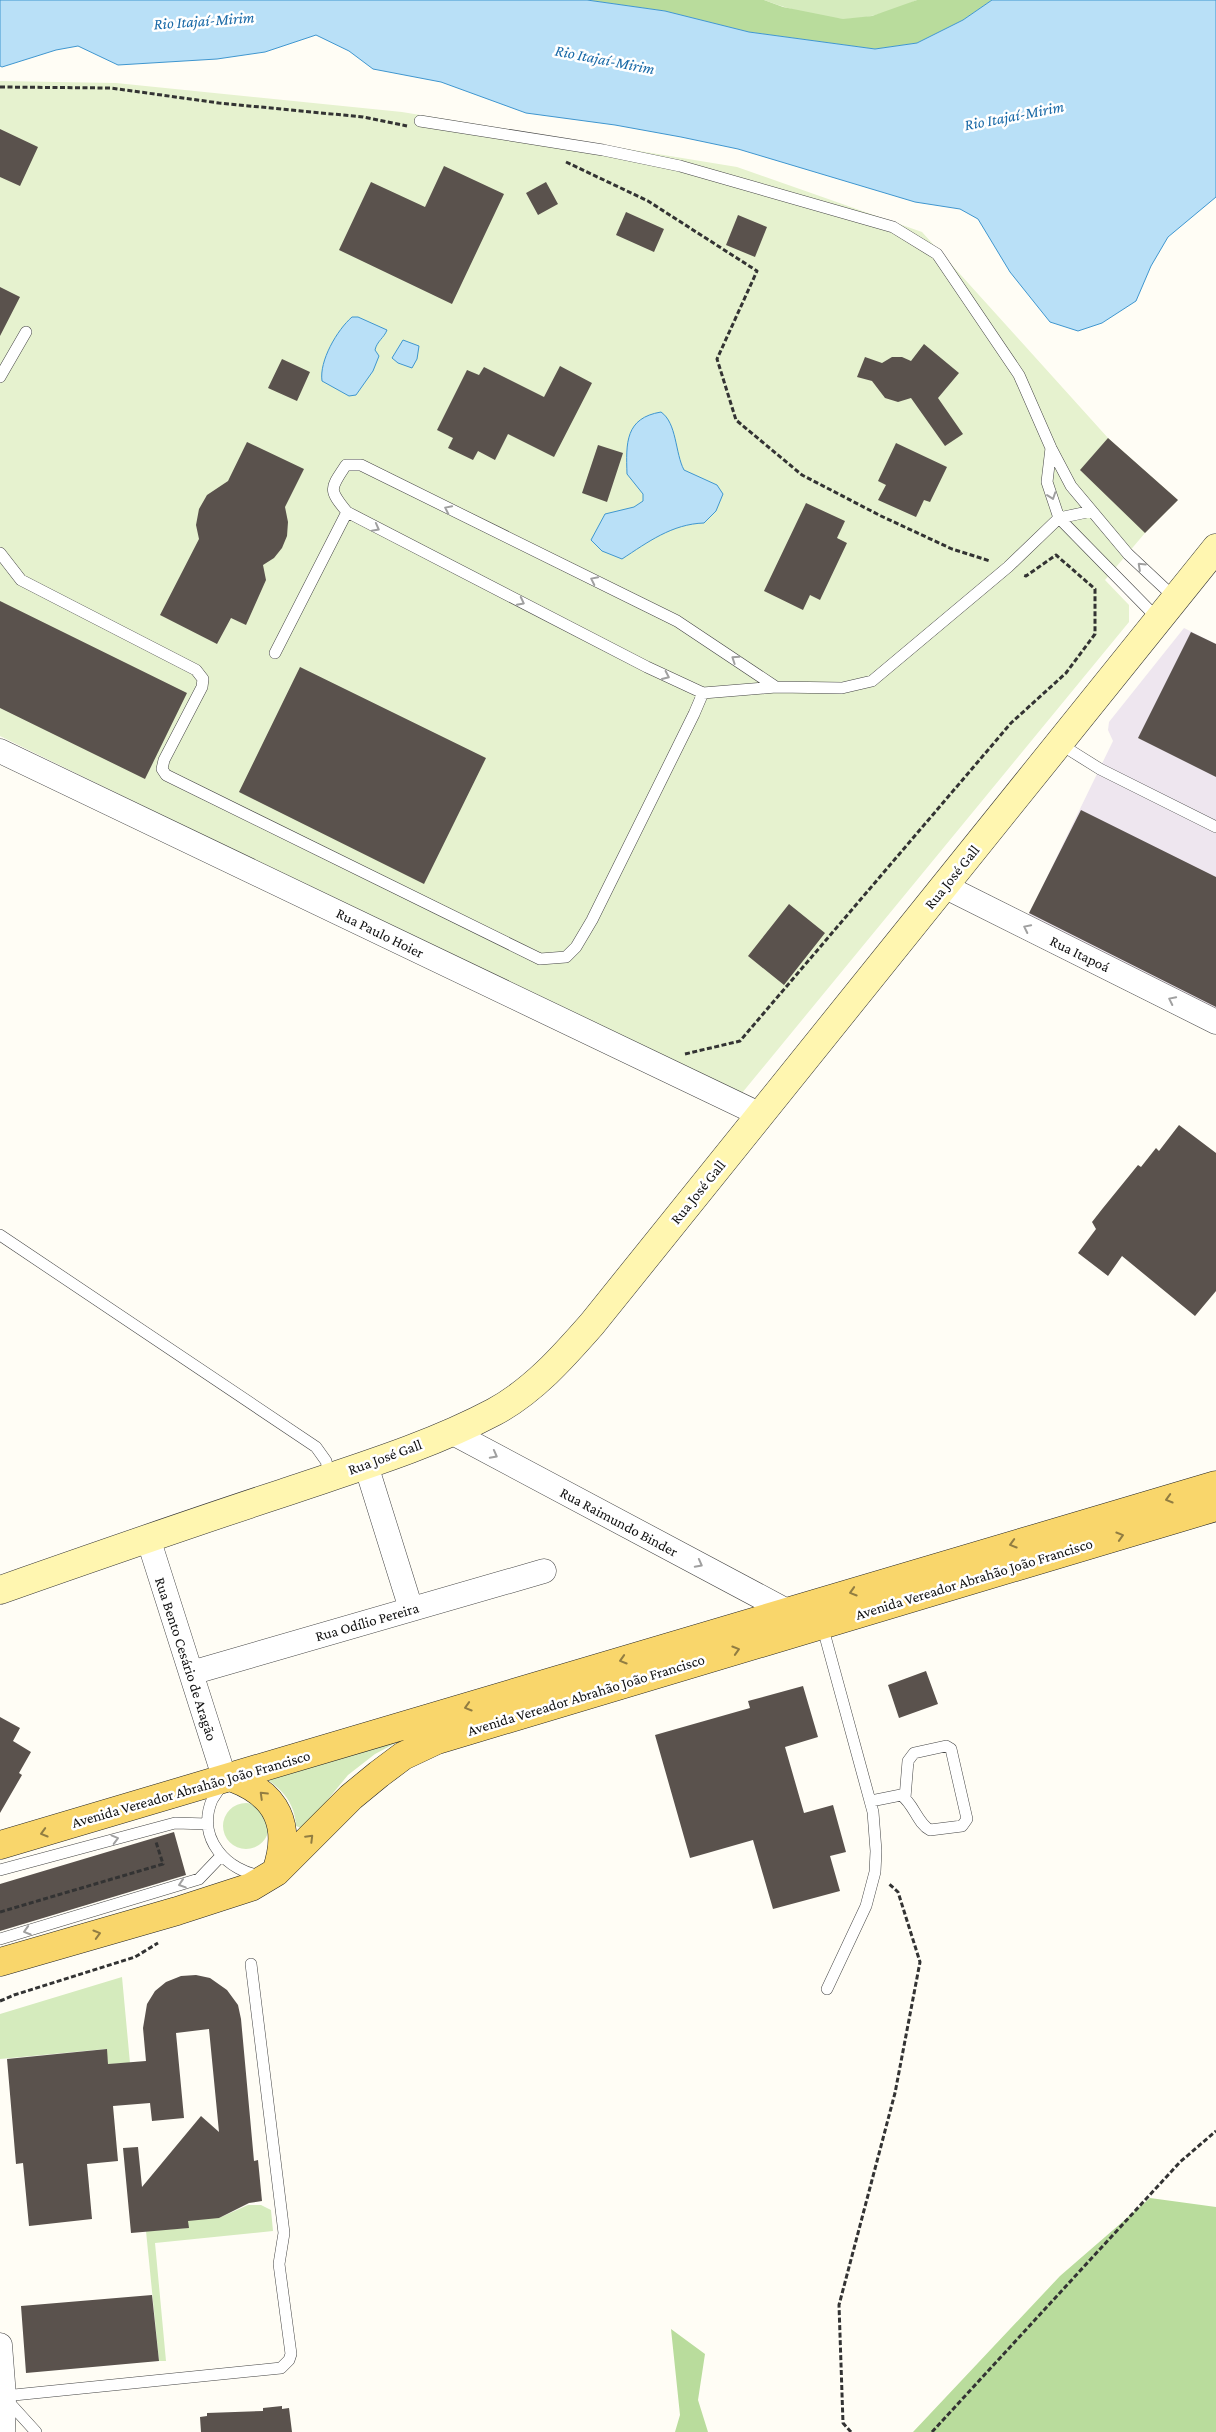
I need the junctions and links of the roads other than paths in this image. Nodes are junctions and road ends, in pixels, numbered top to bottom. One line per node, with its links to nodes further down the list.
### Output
1 (420, 121): 4 (lane)
2 (26, 332): 3 (lane)
3 (0, 378)
4 (1051, 448): 5 (lane); 7 (lane, one-way to 7)
5 (1092, 511): 7 (lane); 10 (lane, one-way to 5)
6 (346, 512): 12 (lane); 13 (lane, one-way to 6); 14 (lane, one-way to 14)
7 (1059, 518): 11 (lane); 13 (lane)
8 (1216, 548): 10 (main road, Rua José Gall)
9 (0, 553): 14 (lane)
10 (1176, 599): 11 (main road, Rua José Gall)
11 (1159, 620): 15 (main road, Rua José Gall)
12 (275, 652)
13 (776, 687): 14 (lane)
14 (702, 693)
15 (1060, 744): 17 (lane); 18 (main road, Rua José Gall)
16 (0, 751): 20 (street, Rua Paulo Hoier)
17 (1216, 827)
18 (944, 886): 19 (street, Rua Itapoá, one-way to 18); 20 (main road, Rua José Gall)
19 (1216, 1022)
20 (760, 1115): 22 (main road, Rua José Gall)
21 (0, 1235): 24 (lane)
22 (450, 1432): 23 (main road, Rua José Gall); 31 (street, Rua Raimundo Binder, one-way to 31)
23 (366, 1465): 24 (main road, Rua José Gall); 30 (street)
24 (330, 1477): 27 (main road, Rua José Gall)
25 (1216, 1485): 31 (main road, Avenida Vereador Abrahão João Francisco, one-way to 31)
26 (1216, 1507): 32 (main road, Avenida Vereador Abrahão João Francisco, one-way to 26)
27 (148, 1538): 29 (main road, Rua José Gall); 33 (street, Rua Bento Cesário de Aragão)
28 (544, 1572): 30 (street, Rua Odílio Pereira)
29 (0, 1590)
30 (411, 1610): 33 (street, Rua Odílio Pereira)
31 (788, 1612): 34 (main road, Avenida Vereador Abrahão João Francisco, one-way to 34)
32 (822, 1625): 36 (lane); 41 (main road, Avenida Vereador Abrahão João Francisco, one-way to 32)
33 (191, 1673): 34 (street, Rua Bento Cesário de Aragão)
34 (229, 1779): 37 (lane); 38 (main road, Avenida Vereador Abrahão João Francisco, one-way to 38); 41 (main road, one-way to 34)
35 (904, 1798): 35 (lane); 36 (lane)
36 (871, 1801): 45 (lane)
37 (208, 1824): 39 (lane); 40 (lane, one-way to 37)
38 (0, 1845)
39 (221, 1856): 41 (lane); 42 (lane, one-way to 42)
40 (0, 1870)
41 (273, 1875): 43 (main road, Avenida Vereador Abrahão João Francisco, one-way to 41)
42 (0, 1939)
43 (0, 1962)
44 (251, 1964): 47 (lane)
45 (827, 1989)
46 (0, 2345): 47 (street)
47 (4, 2396): 48 (street); 49 (lane)
48 (3, 2432)
49 (36, 2432)

